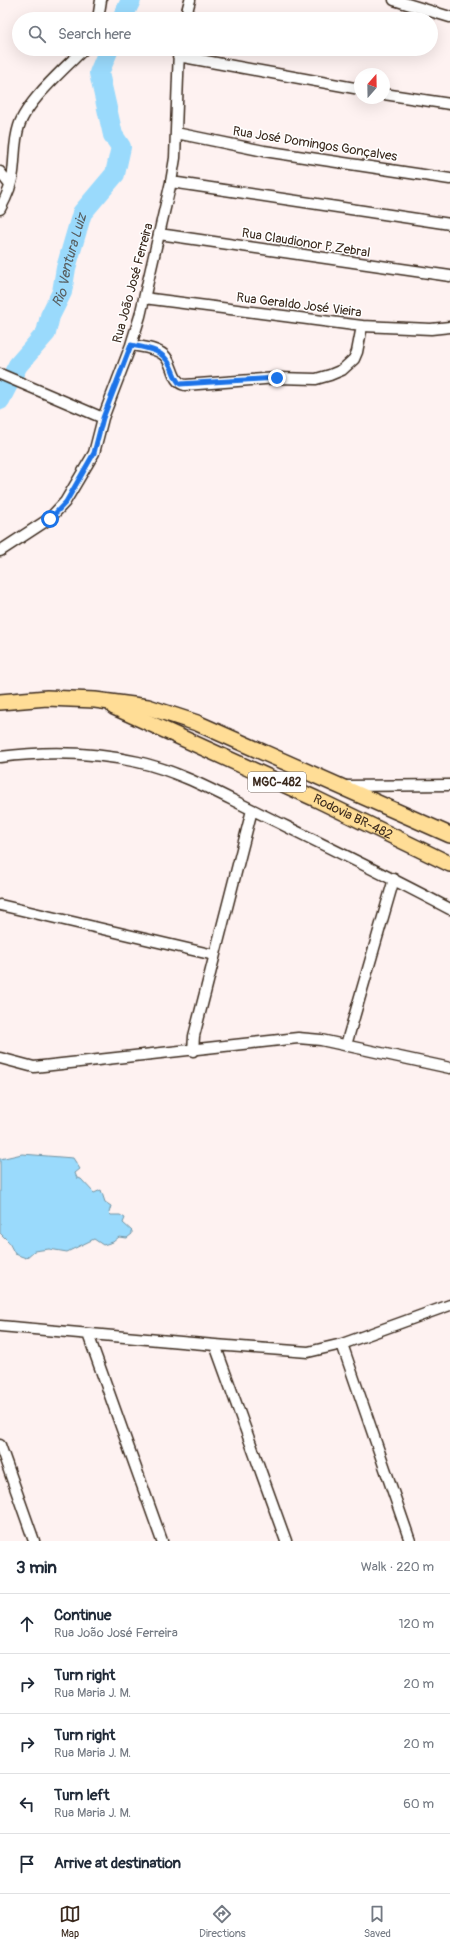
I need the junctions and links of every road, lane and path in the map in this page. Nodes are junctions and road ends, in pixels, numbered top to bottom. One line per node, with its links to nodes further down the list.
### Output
1 (101, 0): 4 (street)
2 (190, 0): 5 (street)
3 (394, 0): 6 (street)
4 (99, 12)
5 (187, 12)
6 (434, 12)
7 (438, 13): 8 (street)
8 (450, 17)
9 (77, 56): 19 (street)
10 (179, 56): 15 (street, Rua João José Ferreira)
11 (194, 56): 12 (street)
12 (354, 88)
13 (390, 95): 14 (street)
14 (450, 104)
15 (176, 133): 17 (street, Rua José Domingos Gonçalves); 18 (street, Rua João José Ferreira)
16 (0, 172): 19 (street)
17 (450, 179)
18 (171, 182): 21 (street); 22 (street, Rua João José Ferreira)
19 (10, 185): 20 (street)
20 (0, 209)
21 (450, 224)
22 (159, 234): 23 (street, Rua Claudionor P. Zebral); 24 (street, Rua João José Ferreira)
23 (450, 276)
24 (144, 298): 25 (street, Rua Geraldo José Vieira); 27 (street, Rua João José Ferreira)
25 (362, 326): 26 (street, Rua Geraldo José Vieira); 27 (street)
26 (450, 328)
27 (131, 345): 29 (street, Rua João José Ferreira)
28 (1, 375): 29 (street)
29 (103, 418): 30 (street, Rua João José Ferreira)
30 (0, 551)
31 (0, 702): 32 (highway, Rodovia BR-482 / MGC-482)
32 (102, 702): 35 (highway, Rodovia BR-482 / MGC-482); 38 (highway, Rodovia BR-482 / MGC-482)
33 (0, 757): 36 (street)
34 (450, 785): 35 (street)
35 (341, 786): 37 (highway, Rodovia BR-482 / MGC-482)
36 (252, 810): 39 (street); 42 (street)
37 (450, 835)
38 (450, 864)
39 (394, 879): 41 (street); 43 (street)
40 (0, 905): 42 (street)
41 (450, 909)
42 (214, 955): 44 (street)
43 (346, 1045): 44 (street); 46 (street)
44 (193, 1051): 45 (street)
45 (0, 1058)
46 (450, 1068)
47 (450, 1305): 50 (street)
48 (0, 1326): 49 (street)
49 (88, 1334): 51 (street); 54 (street)
50 (342, 1344): 51 (street); 56 (street)
51 (215, 1345): 55 (street)
52 (0, 1445): 53 (street)
53 (34, 1541)
54 (162, 1541)
55 (286, 1541)
56 (410, 1541)

